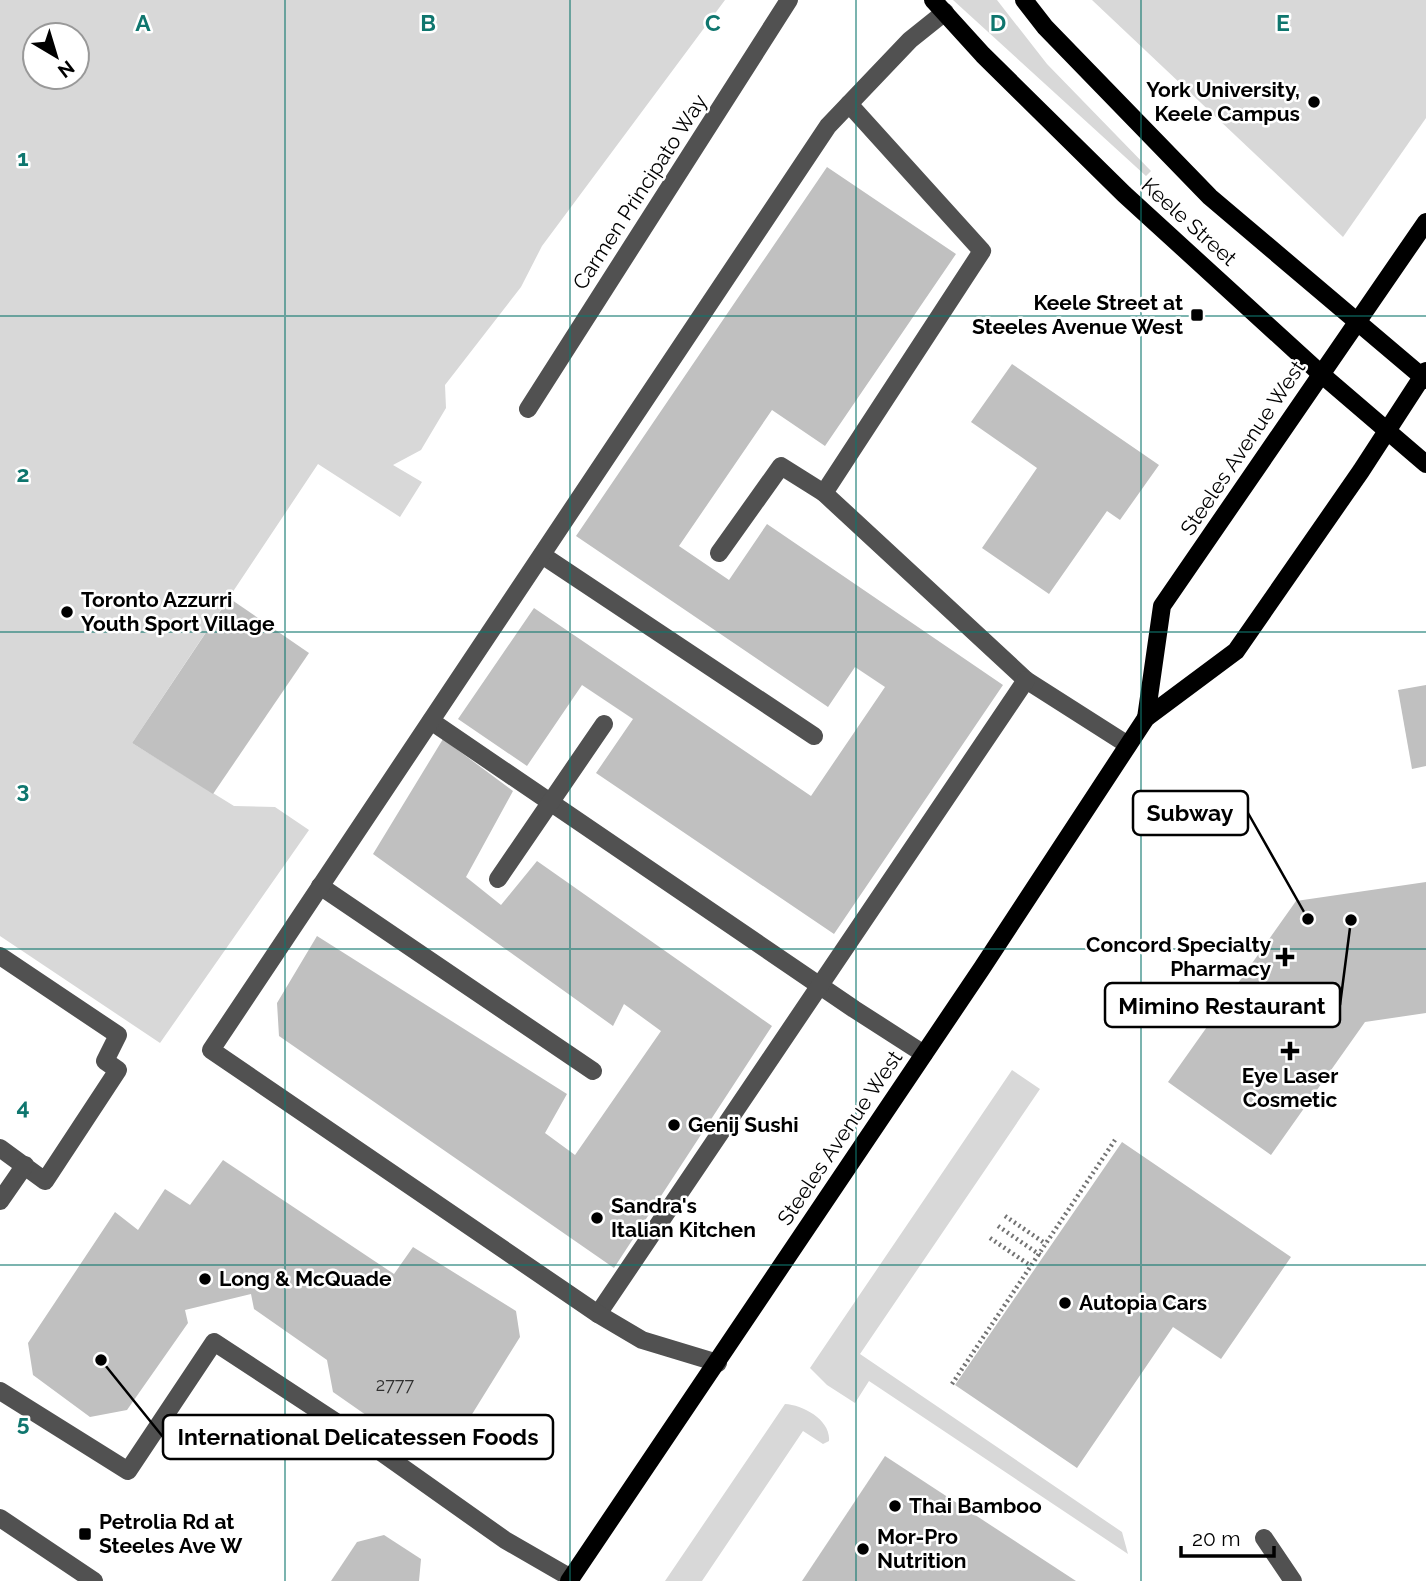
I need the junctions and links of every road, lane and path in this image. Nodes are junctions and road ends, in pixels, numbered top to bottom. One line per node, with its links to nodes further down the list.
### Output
1 (789, 0): 9 (street, Carmen Principato Way)
2 (1024, 0): 6 (main road, Keele Street)
3 (939, 6): 4 (street); 7 (main road, Keele Street)
4 (849, 104): 12 (street); 14 (street)
5 (1426, 222): 6 (main road, Steeles Avenue West)
6 (1358, 323): 7 (main road, Steeles Avenue West); 8 (main road, Keele Street)
7 (1321, 374): 10 (main road, Keele Street); 16 (main road, Steeles Avenue West)
8 (1425, 376): 10 (main road, Steeles Avenue West)
9 (528, 409)
10 (1386, 431): 11 (main road, Keele Street); 16 (main road, Steeles Avenue West)
11 (1426, 464)
12 (824, 493): 13 (street); 15 (street)
13 (719, 553)
14 (542, 555): 17 (street); 19 (street)
15 (1026, 680): 20 (street); 25 (street)
16 (1146, 718): 20 (main road, Steeles Avenue West)
17 (430, 721): 21 (street); 23 (street)
18 (604, 724): 21 (street)
19 (814, 736)
20 (1128, 745): 26 (main road, Steeles Avenue West)
21 (550, 802): 22 (street); 25 (street)
22 (498, 879)
23 (320, 886): 27 (street); 38 (street)
24 (0, 956): 30 (street)
25 (820, 985): 26 (street); 38 (street)
26 (924, 1054): 39 (main road, Steeles Avenue West)
27 (593, 1071)
28 (1115, 1140): 35 (path)
29 (0, 1148): 30 (street)
30 (25, 1164): 31 (street)
31 (0, 1202)
32 (1005, 1216): 35 (path)
33 (998, 1226): 36 (path)
34 (990, 1238): 37 (path)
35 (1046, 1244): 36 (path)
36 (1041, 1255): 37 (path)
37 (1031, 1266): 40 (path)
38 (598, 1314): 39 (street)
39 (718, 1363): 44 (main road, Steeles Avenue West)
40 (952, 1384)
41 (0, 1391): 44 (street)
42 (0, 1518): 45 (street)
43 (1264, 1538): 46 (street)
44 (570, 1579)
45 (94, 1581)
46 (1293, 1581)

